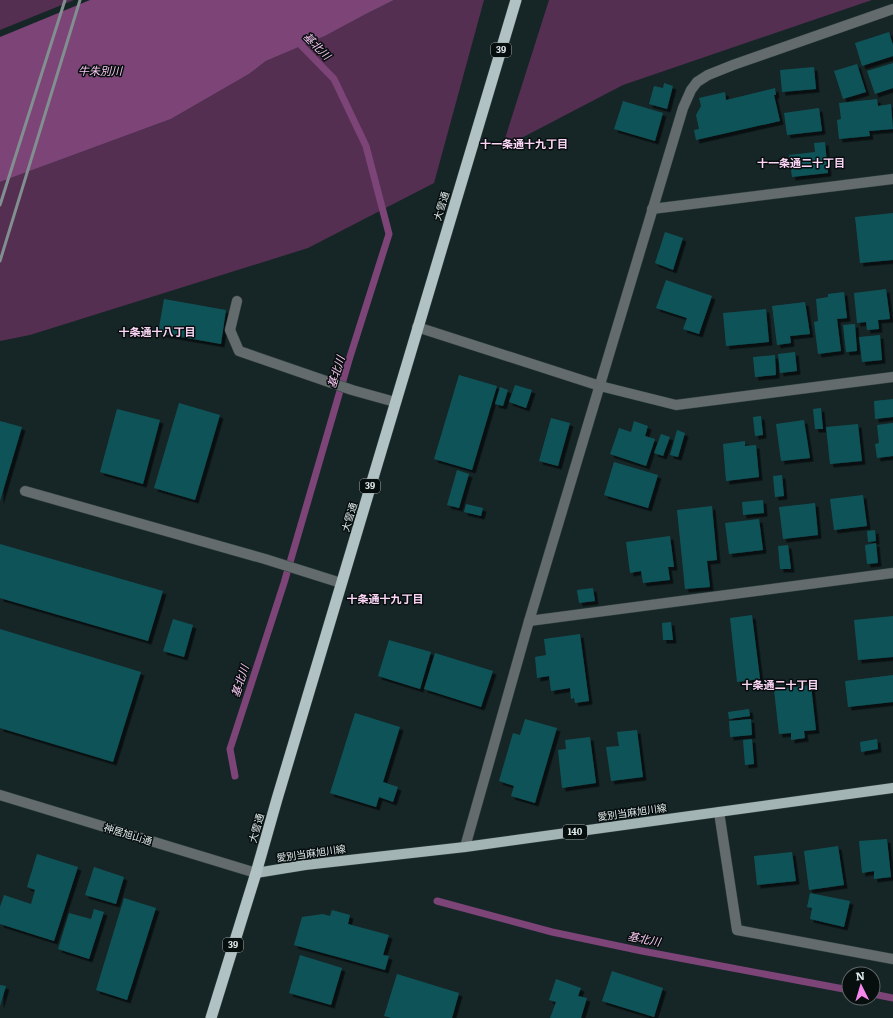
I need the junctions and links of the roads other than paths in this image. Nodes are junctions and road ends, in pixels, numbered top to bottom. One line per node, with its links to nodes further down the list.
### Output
1 (516, 0): 6 (highway, 大雪通 / 39)
2 (893, 9): 4 (street)
3 (893, 179): 4 (street)
4 (652, 209): 8 (street)
5 (237, 301): 9 (street)
6 (417, 327): 8 (street); 9 (highway, 大雪通 / 39)
7 (893, 377): 8 (street)
8 (600, 386): 13 (street)
9 (395, 402): 12 (highway, 大雪通 / 39)
10 (25, 491): 12 (street)
11 (893, 572): 13 (street)
12 (341, 584): 18 (highway, 大雪通 / 39)
13 (529, 622): 17 (street)
14 (893, 788): 16 (main road, 愛別当麻旭川線 / 140)
15 (0, 795): 18 (street, 神居旭山通)
16 (719, 812): 17 (main road, 愛別当麻旭川線 / 140); 19 (street)
17 (464, 847): 18 (main road, 愛別当麻旭川線 / 140)
18 (256, 873): 20 (highway, 大雪通 / 39)
19 (893, 959)
20 (211, 1018)

